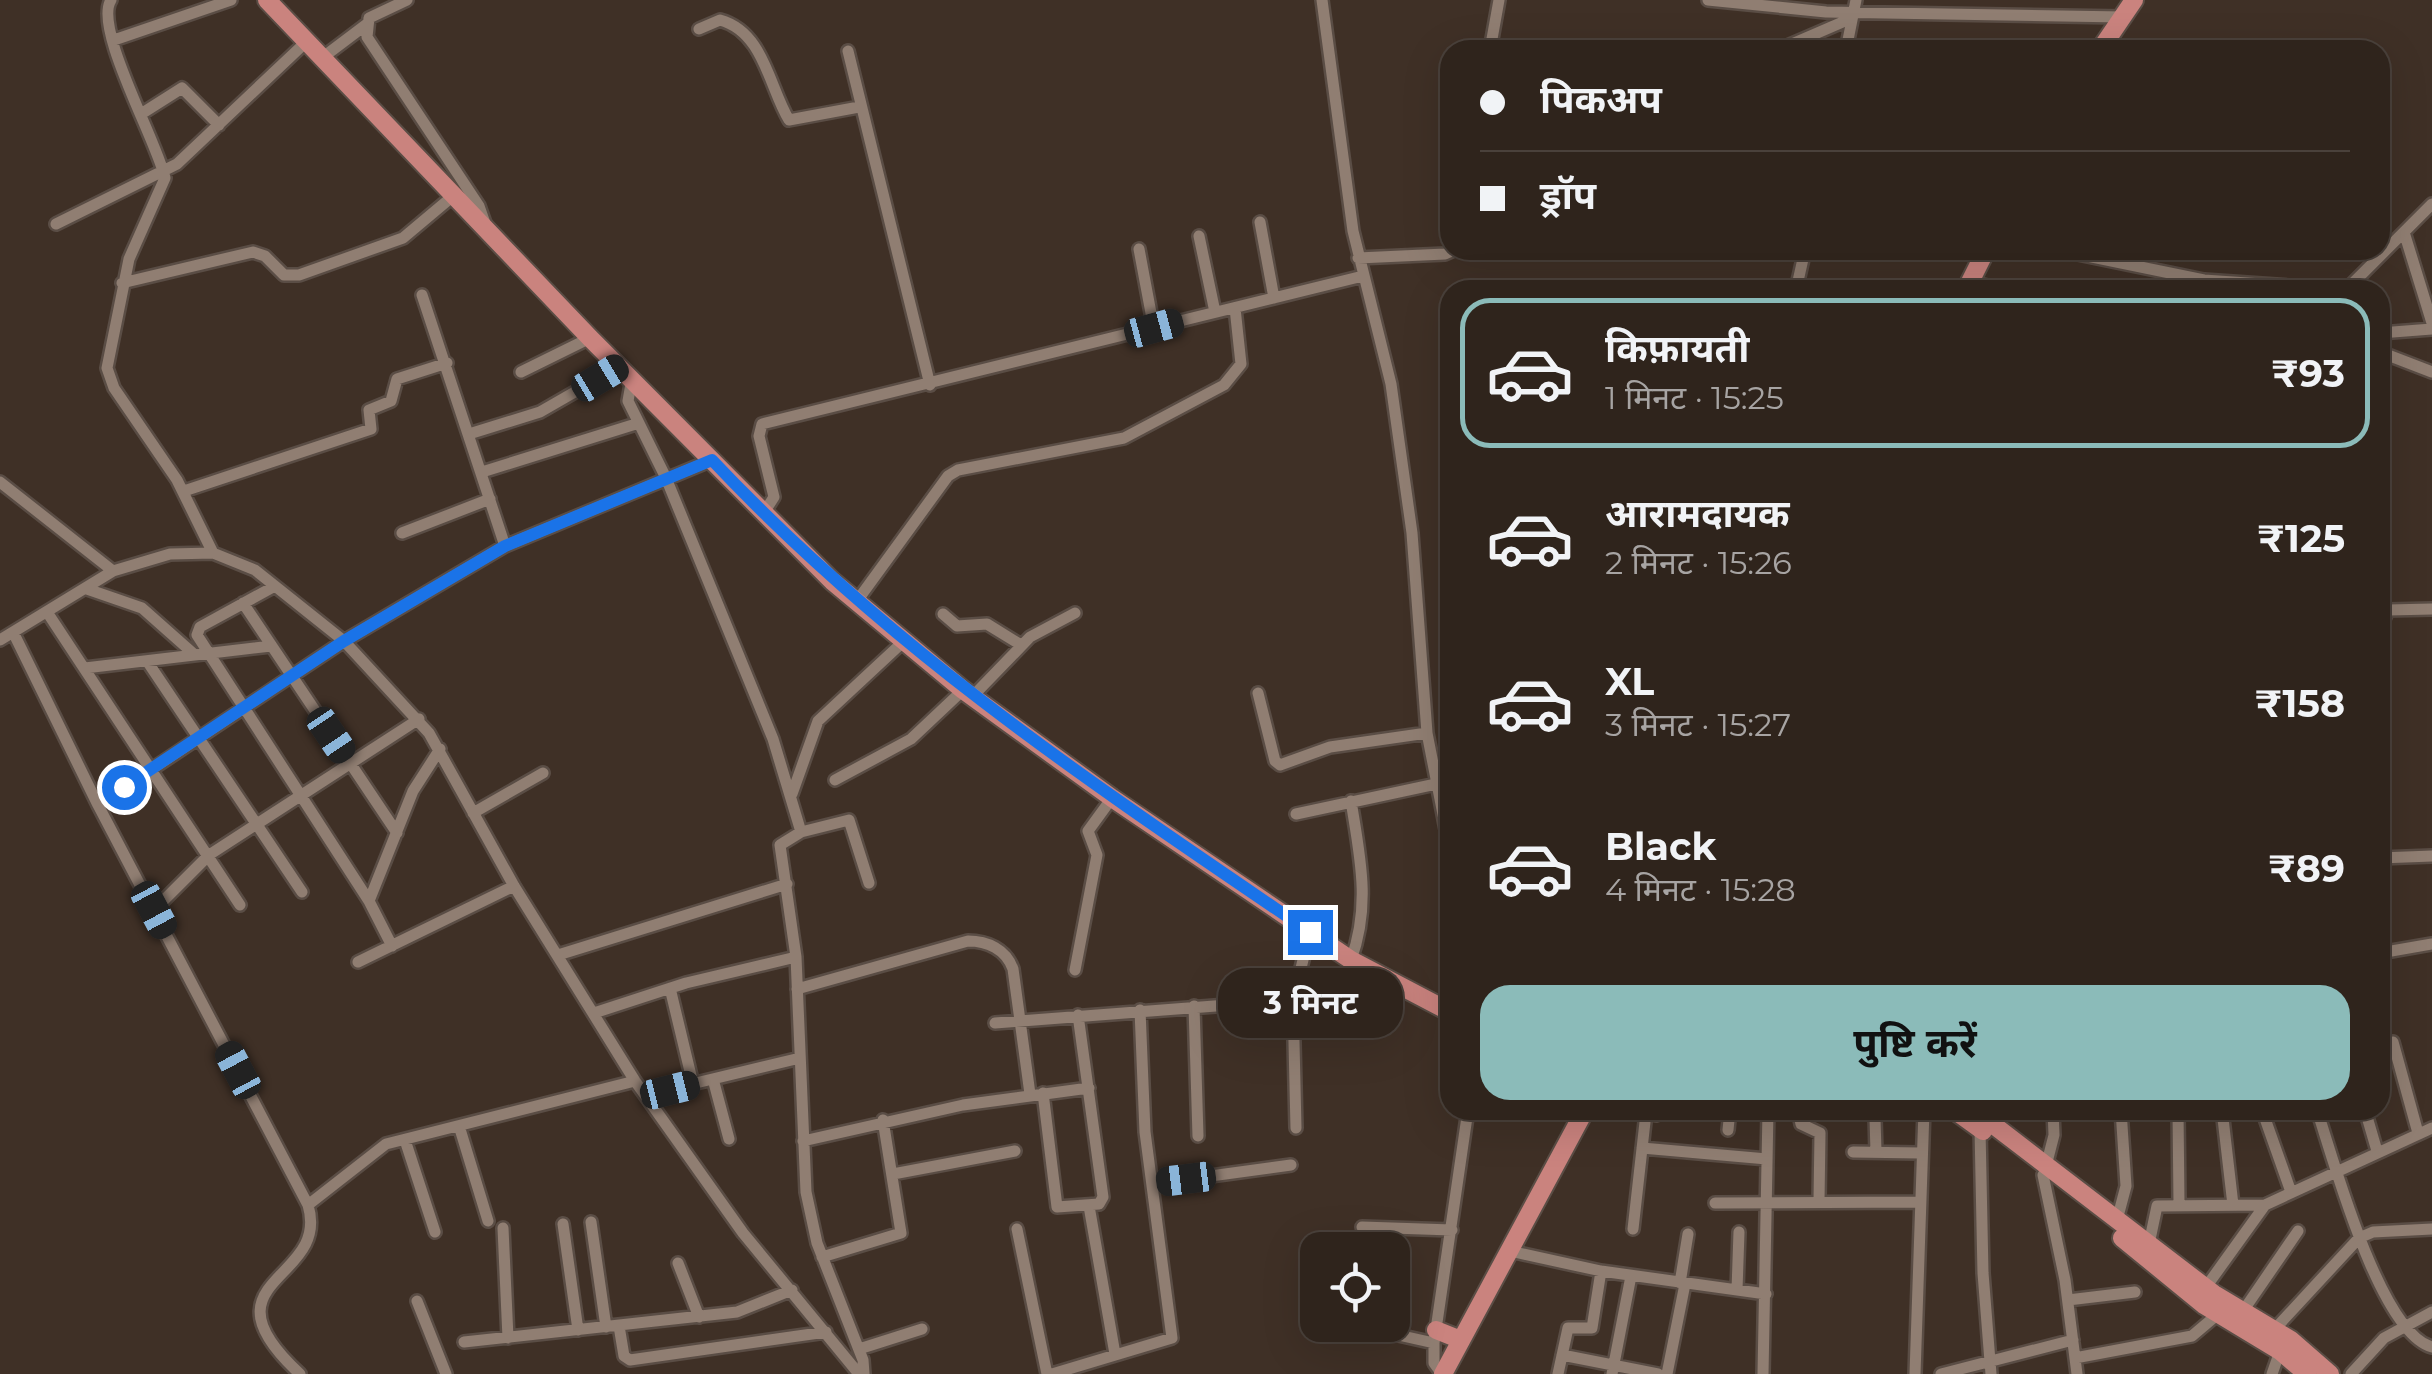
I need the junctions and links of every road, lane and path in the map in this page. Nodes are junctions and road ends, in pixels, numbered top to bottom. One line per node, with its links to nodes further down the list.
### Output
1 (111, 0): 17 (street)
2 (231, 0): 17 (street)
3 (267, 0): 22 (main road)
4 (406, 0): 15 (street)
5 (1322, 0): 40 (street)
6 (1500, 0): 18 (street)
7 (1708, 0): 12 (street)
8 (2084, 0): 13 (street)
9 (2134, 0): 14 (main road)
10 (1919, 6): 11 (street); 12 (street)
11 (1970, 7): 13 (street)
12 (1854, 10): 19 (street); 20 (street)
13 (2084, 14): 14 (street)
14 (2123, 16): 21 (main road)
15 (366, 24): 24 (street); 33 (street)
16 (700, 29): 25 (street)
17 (114, 40): 26 (street)
18 (1492, 40)
19 (1797, 40)
20 (1848, 40)
21 (2107, 40)
22 (306, 42): 24 (main road); 27 (street)
23 (848, 52): 25 (street)
24 (322, 58): 29 (main road)
25 (859, 107): 60 (street)
26 (141, 114): 27 (street); 28 (street)
27 (219, 125): 28 (street)
28 (164, 172): 32 (street); 46 (street)
29 (452, 196): 33 (main road); 46 (street)
30 (2432, 204): 35 (street)
31 (1260, 222): 48 (street)
32 (56, 224)
33 (485, 230): 54 (main road)
34 (1199, 236): 50 (street)
35 (2400, 236): 36 (street); 37 (street); 51 (street)
36 (2390, 238)
37 (2390, 246)
38 (1139, 249): 52 (street)
39 (1440, 254): 40 (street)
40 (1358, 258): 43 (street)
41 (2107, 260): 44 (street)
42 (2376, 260): 45 (street)
43 (1363, 276): 48 (street); 97 (street)
44 (2204, 280)
45 (2357, 280)
46 (122, 283): 67 (street)
47 (422, 295): 56 (street)
48 (1274, 298): 49 (street)
49 (1235, 308): 50 (street); 76 (street)
50 (1215, 312): 52 (street)
51 (2432, 326): 53 (street)
52 (1154, 328): 60 (street)
53 (2390, 332)
54 (590, 338): 57 (street); 58 (main road)
55 (2390, 356): 59 (street)
56 (447, 363): 62 (street); 67 (street)
57 (521, 372)
58 (626, 372): 61 (street); 62 (street); 63 (main road)
59 (2432, 372)
60 (930, 385): 69 (street)
61 (639, 424): 64 (street); 65 (street)
62 (469, 434): 64 (street)
63 (712, 460): 65 (street); 69 (main road)
64 (482, 472): 68 (street)
65 (666, 478): 71 (street); 105 (street)
66 (0, 482): 73 (street)
67 (184, 491): 72 (street)
68 (490, 499): 70 (street); 71 (street)
69 (763, 514): 76 (main road)
70 (402, 533)
71 (505, 546): 85 (street)
72 (213, 553): 73 (street); 74 (street)
73 (113, 572): 75 (street)
74 (276, 586): 77 (street); 85 (street)
75 (87, 589): 80 (street); 89 (street)
76 (857, 601): 86 (main road)
77 (244, 603): 88 (street); 89 (street)
78 (2432, 609): 79 (street)
79 (2390, 610)
80 (47, 612): 83 (street); 91 (street)
81 (1075, 613): 87 (street)
82 (943, 614): 87 (street)
83 (14, 634): 84 (street); 110 (street)
84 (0, 640)
85 (344, 641): 92 (street); 96 (street)
86 (904, 641): 94 (main road); 105 (street)
87 (1021, 645): 94 (street)
88 (271, 646): 89 (street); 92 (street)
89 (202, 654): 90 (street); 95 (street)
90 (147, 662): 91 (street); 98 (street)
91 (85, 668): 101 (street)
92 (292, 676): 95 (street); 100 (street)
93 (1258, 693): 97 (street)
94 (968, 694): 103 (street); 107 (main road)
95 (243, 708): 98 (street); 106 (street)
96 (419, 719): 99 (street); 100 (street)
97 (1427, 732): 104 (street)
98 (197, 738): 101 (street); 113 (street)
99 (440, 748): 111 (street); 115 (street)
100 (351, 765): 106 (street); 115 (street)
101 (151, 769): 110 (street); 116 (street)
102 (543, 772): 111 (street)
103 (835, 780)
104 (1436, 784): 108 (street); 109 (street)
105 (792, 794): 114 (street)
106 (301, 798): 113 (street); 123 (street)
107 (1112, 798): 126 (main road); 134 (street)
108 (1351, 801): 112 (street); 132 (street)
109 (1440, 803)
110 (98, 805): 125 (street)
111 (473, 812): 121 (street)
112 (1296, 814)
113 (256, 828): 116 (street); 122 (street)
114 (802, 832): 119 (street); 120 (street)
115 (397, 833): 123 (street)
116 (209, 856): 124 (street); 125 (street)
117 (2432, 856): 118 (street)
118 (2390, 858)
119 (869, 883)
120 (787, 884): 130 (street); 131 (street)
121 (514, 886): 128 (street); 130 (street)
122 (302, 892)
123 (369, 901): 128 (street)
124 (240, 906)
125 (154, 910): 198 (street)
126 (1310, 932): 132 (main road); 137 (street)
127 (2432, 944): 129 (street)
128 (392, 946): 133 (street)
129 (2390, 951)
130 (558, 955): 141 (street)
131 (796, 957): 135 (street); 136 (street)
132 (1350, 960): 139 (main road)
133 (358, 962)
134 (1075, 970)
135 (670, 988): 141 (street); 149 (street)
136 (797, 989): 143 (street); 146 (street)
137 (1293, 1000): 138 (street); 172 (street)
138 (1194, 1006): 140 (street); 176 (street)
139 (1440, 1007)
140 (1140, 1010): 142 (street); 191 (street)
141 (594, 1013): 148 (street)
142 (1078, 1016): 143 (street); 150 (street)
143 (1020, 1020): 144 (street); 151 (street)
144 (995, 1023)
145 (2393, 1042): 175 (street)
146 (800, 1058): 147 (street); 179 (street)
147 (714, 1080): 149 (street); 177 (street)
148 (635, 1081): 152 (street); 171 (street)
149 (693, 1084): 152 (street)
150 (1089, 1088): 151 (street); 201 (street)
151 (1037, 1094): 153 (street); 201 (street)
152 (646, 1095): 225 (street)
153 (883, 1120): 179 (street); 190 (street)
154 (1467, 1120): 211 (street)
155 (1580, 1120): 218 (main road)
156 (1645, 1120): 180 (street)
157 (1729, 1120): 174 (street)
158 (1768, 1120): 186 (street)
159 (1800, 1120): 194 (street)
160 (1875, 1120): 184 (street)
161 (1923, 1120): 185 (street)
162 (1979, 1120): 253 (street)
163 (1984, 1120): 189 (main road)
164 (2053, 1120): 189 (street)
165 (2122, 1120): 202 (street)
166 (2178, 1120): 197 (street)
167 (2223, 1120): 199 (street)
168 (2266, 1120): 192 (street)
169 (2320, 1120): 188 (street)
170 (2368, 1120): 181 (street)
171 (460, 1128): 178 (street); 203 (street)
172 (1296, 1128)
173 (2432, 1128): 175 (street)
174 (1728, 1130)
175 (2418, 1134): 181 (street)
176 (1198, 1136)
177 (729, 1139)
178 (405, 1140): 198 (street); 213 (street)
179 (803, 1141): 219 (street)
180 (1642, 1148): 186 (street); 209 (street)
181 (2376, 1150): 188 (street)
182 (1014, 1151): 190 (street)
183 (1853, 1152): 184 (street)
184 (1876, 1152): 185 (street)
185 (1920, 1153): 195 (street)
186 (1767, 1159): 193 (street)
187 (1291, 1166): 191 (street)
188 (2337, 1169): 192 (street); 216 (street)
189 (2045, 1170): 202 (main road); 229 (street); 233 (main road)
190 (893, 1174): 219 (street)
191 (1152, 1184): 250 (street)
192 (2291, 1192): 200 (street)
193 (1766, 1200): 194 (street); 196 (street); 228 (street)
194 (1820, 1201): 195 (street)
195 (1919, 1202): 264 (street)
196 (1715, 1203)
197 (2178, 1204): 199 (street); 217 (street)
198 (308, 1205): 255 (street)
199 (2233, 1205): 200 (street)
200 (2265, 1205): 224 (street)
201 (1089, 1206): 250 (street)
202 (2117, 1220): 217 (main road)
203 (488, 1221)
204 (590, 1222): 235 (street)
205 (563, 1224): 238 (street)
206 (1362, 1227): 211 (street)
207 (503, 1228): 243 (street)
208 (1017, 1229): 258 (street)
209 (1633, 1229)
210 (2432, 1229): 216 (street)
211 (1452, 1230): 242 (street)
212 (2298, 1231): 231 (street)
213 (436, 1232)
214 (1739, 1232): 226 (street)
215 (1688, 1234): 223 (street)
216 (2360, 1238): 236 (street); 239 (street)
217 (2149, 1244): 224 (main road)
218 (1510, 1251): 221 (street); 244 (main road)
219 (822, 1257): 248 (street)
220 (678, 1263): 234 (street)
221 (1602, 1271): 222 (street); 251 (street)
222 (1631, 1276): 223 (street); 254 (street)
223 (1682, 1284): 226 (street); 262 (street)
224 (2206, 1288): 231 (main road)
225 (792, 1290): 234 (street); 240 (street)
226 (1737, 1290): 228 (street)
227 (2136, 1292): 229 (street)
228 (1766, 1294): 263 (street)
229 (2068, 1300): 245 (street)
230 (417, 1301): 256 (street)
231 (2243, 1312): 239 (main road)
232 (2432, 1312): 236 (street)
233 (2218, 1314): 249 (main road); 252 (street)
234 (699, 1318): 235 (street)
235 (613, 1326): 238 (street); 240 (street)
236 (2402, 1327): 247 (street); 270 (street)
237 (922, 1329): 248 (street)
238 (578, 1330): 243 (street)
239 (2274, 1330): 269 (main road)
240 (826, 1332): 257 (street)
241 (1410, 1333): 242 (street)
242 (1435, 1337): 244 (main road); 259 (street)
243 (508, 1338): 246 (street)
244 (1460, 1340): 259 (main road)
245 (2073, 1340): 252 (street); 253 (street)
246 (464, 1342)
247 (2432, 1346)
248 (860, 1349): 257 (street)
249 (2280, 1352): 267 (street); 268 (main road)
250 (1115, 1354): 258 (street)
251 (1562, 1355): 254 (street); 260 (street)
252 (2075, 1358): 266 (street)
253 (1990, 1368): 265 (street)
254 (1613, 1370): 261 (street)
255 (300, 1374)
256 (446, 1374)
257 (861, 1374)
258 (1049, 1374)
259 (1442, 1374)
260 (1558, 1374)
261 (1658, 1374)
262 (1667, 1374)
263 (1763, 1374)
264 (1915, 1374)
265 (1942, 1374)
266 (2077, 1374)
267 (2272, 1374)
268 (2306, 1374)
269 (2330, 1374)
270 (2350, 1374)

